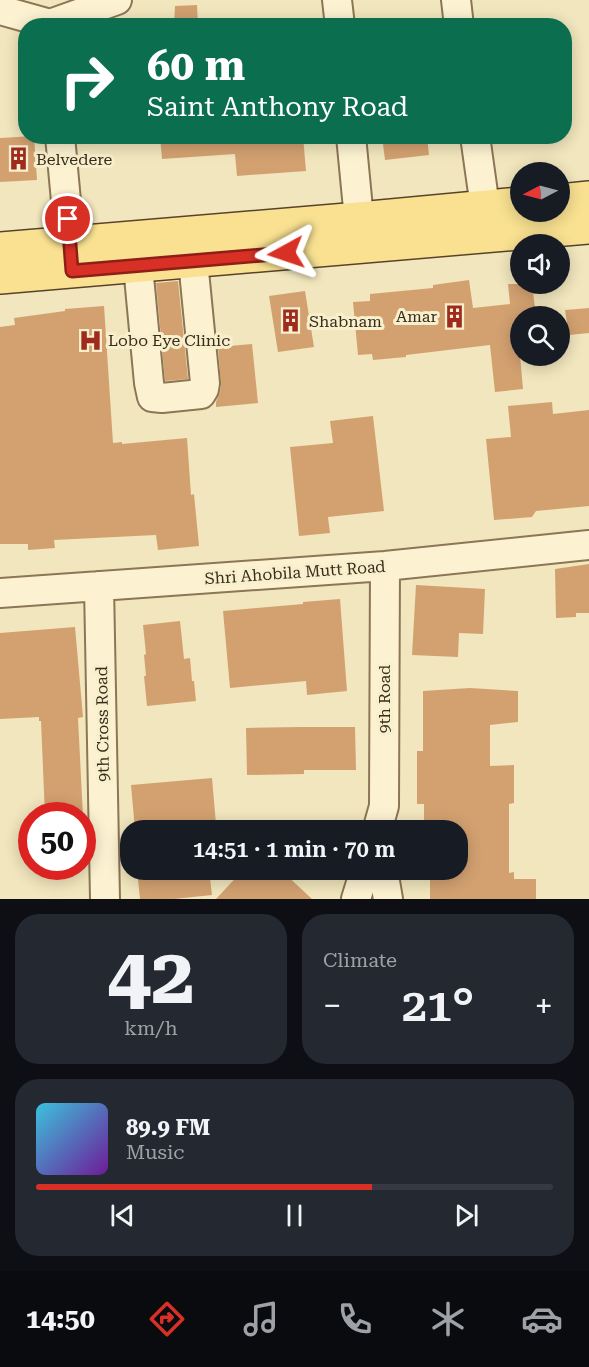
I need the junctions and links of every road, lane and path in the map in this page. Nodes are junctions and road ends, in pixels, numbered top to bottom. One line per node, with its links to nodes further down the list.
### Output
1 (117, 0): 6 (street)
2 (337, 0): 7 (street)
3 (456, 0): 8 (street)
4 (0, 10): 5 (street)
5 (27, 18)
6 (69, 18)
7 (339, 18)
8 (458, 18)
9 (61, 144): 19 (street)
10 (352, 144): 16 (street)
11 (476, 144): 15 (street)
12 (589, 198): 13 (main road)
13 (570, 200)
14 (510, 205): 15 (main road)
15 (485, 207): 16 (main road)
16 (359, 219): 19 (main road)
17 (589, 227): 20 (main road)
18 (0, 249): 19 (main road)
19 (71, 257): 21 (main road); 22 (main road)
20 (192, 261): 21 (main road); 21 (street)
21 (138, 266)
22 (0, 277)
23 (589, 545): 24 (street, Shri Ahobila Mutt Road)
24 (385, 566): 25 (street, Shri Ahobila Mutt Road); 27 (street, 9th Road)
25 (99, 586): 26 (street, Shri Ahobila Mutt Road); 30 (street, 9th Cross Road)
26 (0, 593)
27 (380, 820)
28 (362, 880): 31 (street)
29 (384, 880): 32 (street)
30 (105, 899)
31 (356, 899)
32 (387, 899)

